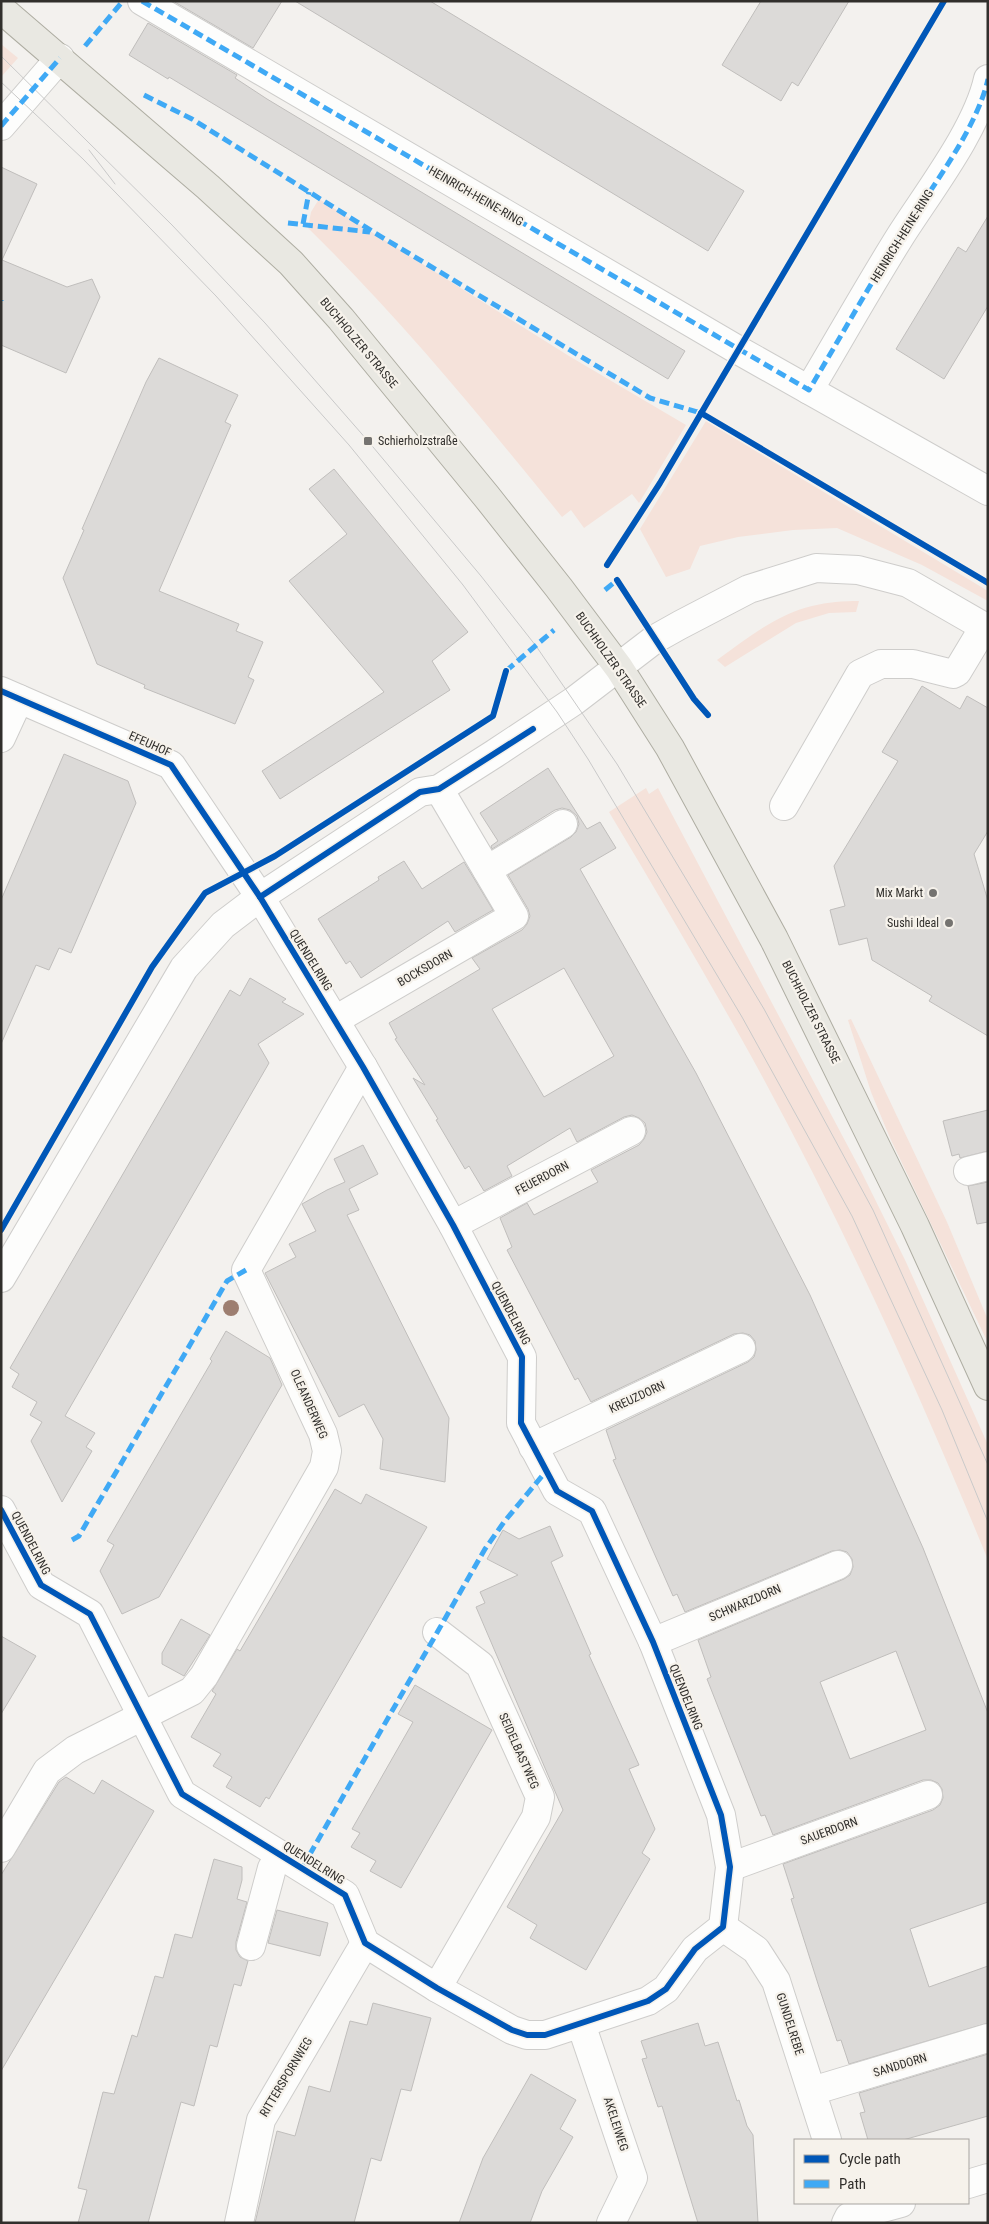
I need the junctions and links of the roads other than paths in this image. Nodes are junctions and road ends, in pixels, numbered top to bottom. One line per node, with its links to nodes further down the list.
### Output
1 (142, 1): 6 (street, HEINRICH-HEINE-RING)
2 (1, 9): 3 (main road, BUCHHOLZER STRASSE)
3 (60, 58): 5 (street); 9 (main road, BUCHHOLZER STRASSE)
4 (988, 78): 6 (street, HEINRICH-HEINE-RING)
5 (1, 126)
6 (809, 390): 7 (street, HEINRICH-HEINE-RING)
7 (988, 491)
8 (986, 628): 9 (street); 13 (street)
9 (619, 668): 12 (street); 23 (main road, BUCHHOLZER STRASSE)
10 (10, 695): 11 (street, EFEUHOF); 16 (street, EFEUHOF)
11 (1, 738)
12 (439, 789): 15 (street); 16 (street)
13 (784, 806)
14 (563, 824): 15 (street)
15 (487, 870): 17 (street, BOCKSDORN)
16 (260, 897): 17 (street, QUENDELRING); 21 (street)
17 (335, 1020): 18 (street, QUENDELRING)
18 (363, 1067): 20 (street, QUENDELRING); 29 (street, OLEANDERWEG)
19 (631, 1131): 20 (street, FEUERDORN)
20 (453, 1226): 24 (street, QUENDELRING)
21 (1, 1278)
22 (741, 1348): 24 (street, KREUZDORN)
23 (988, 1386)
24 (533, 1447): 28 (street, QUENDELRING)
25 (1, 1510): 29 (street, QUENDELRING)
26 (838, 1565): 28 (street, SCHWARZDORN)
27 (437, 1632): 37 (street, SEIDELBASTWEG)
28 (653, 1642): 33 (street, QUENDELRING)
29 (143, 1717): 31 (street); 32 (street, QUENDELRING)
30 (928, 1795): 33 (street, SAUERDORN)
31 (1, 1848)
32 (280, 1855): 35 (street, QUENDELRING); 36 (street)
33 (730, 1867): 34 (street, QUENDELRING)
34 (723, 1928): 38 (street); 40 (street, GUNDELREBE)
35 (366, 1943): 37 (street); 46 (street, RITTERSPORNWEG)
36 (251, 1946)
37 (437, 1988): 38 (street)
38 (581, 2024): 47 (street, AKELEIWEG)
39 (988, 2038): 40 (street, SANDDORN)
40 (812, 2091): 41 (street, GUNDELREBE)
41 (827, 2139)
42 (988, 2178): 43 (street)
43 (969, 2184)
44 (896, 2204): 45 (street)
45 (847, 2214)
46 (239, 2223)
47 (611, 2223)

